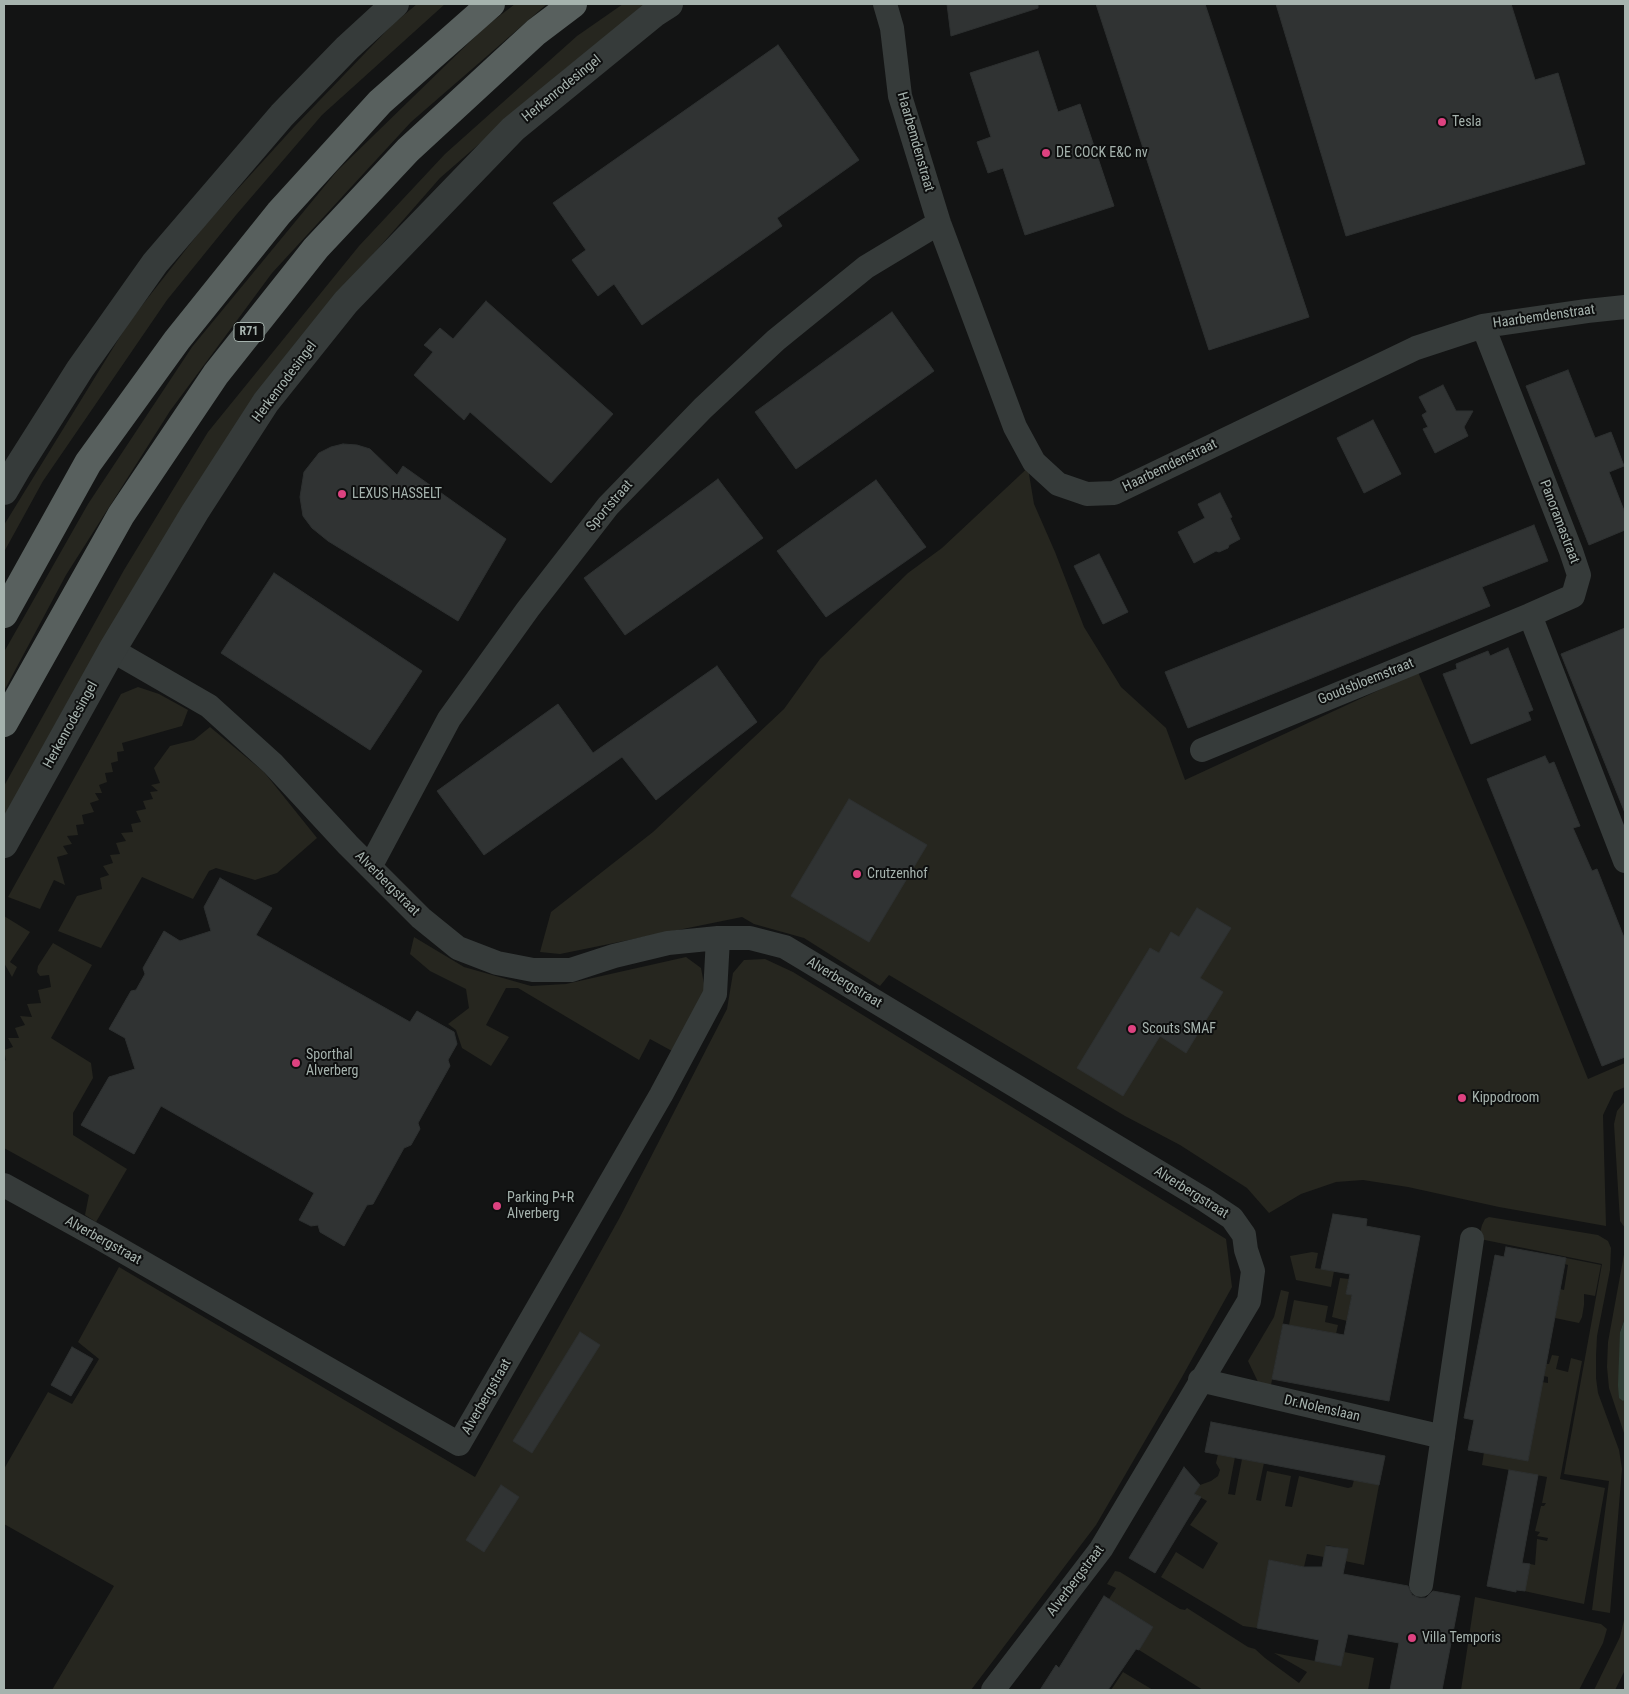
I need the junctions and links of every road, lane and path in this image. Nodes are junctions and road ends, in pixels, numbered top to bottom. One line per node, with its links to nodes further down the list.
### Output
1 (395, 4): 9 (street)
2 (491, 4): 10 (highway)
3 (573, 4): 13 (highway, R71)
4 (669, 4): 12 (street, Herkenrodesingel)
5 (885, 4): 6 (street, Haarbemdenstraat)
6 (939, 223): 8 (street, Haarbemdenstraat); 17 (street, Sportstraat)
7 (1625, 307): 8 (street, Haarbemdenstraat)
8 (1483, 326): 11 (street, Panoramastraat)
9 (4, 492)
10 (4, 614)
11 (1530, 615): 14 (street, Goudsbloemstraat); 16 (street)
12 (112, 650): 15 (street, Herkenrodesingel); 17 (street, Alverbergstraat)
13 (4, 723)
14 (1202, 750)
15 (4, 844)
16 (1625, 861)
17 (370, 868): 18 (street, Alverbergstraat)
18 (718, 938): 19 (street, Alverbergstraat); 21 (street, Alverbergstraat)
19 (4, 1186)
20 (1472, 1239): 22 (street)
21 (1200, 1380): 22 (street, Dr.Nolenslaan); 24 (street, Alverbergstraat)
22 (1443, 1437): 23 (street)
23 (1421, 1585)
24 (994, 1690)

